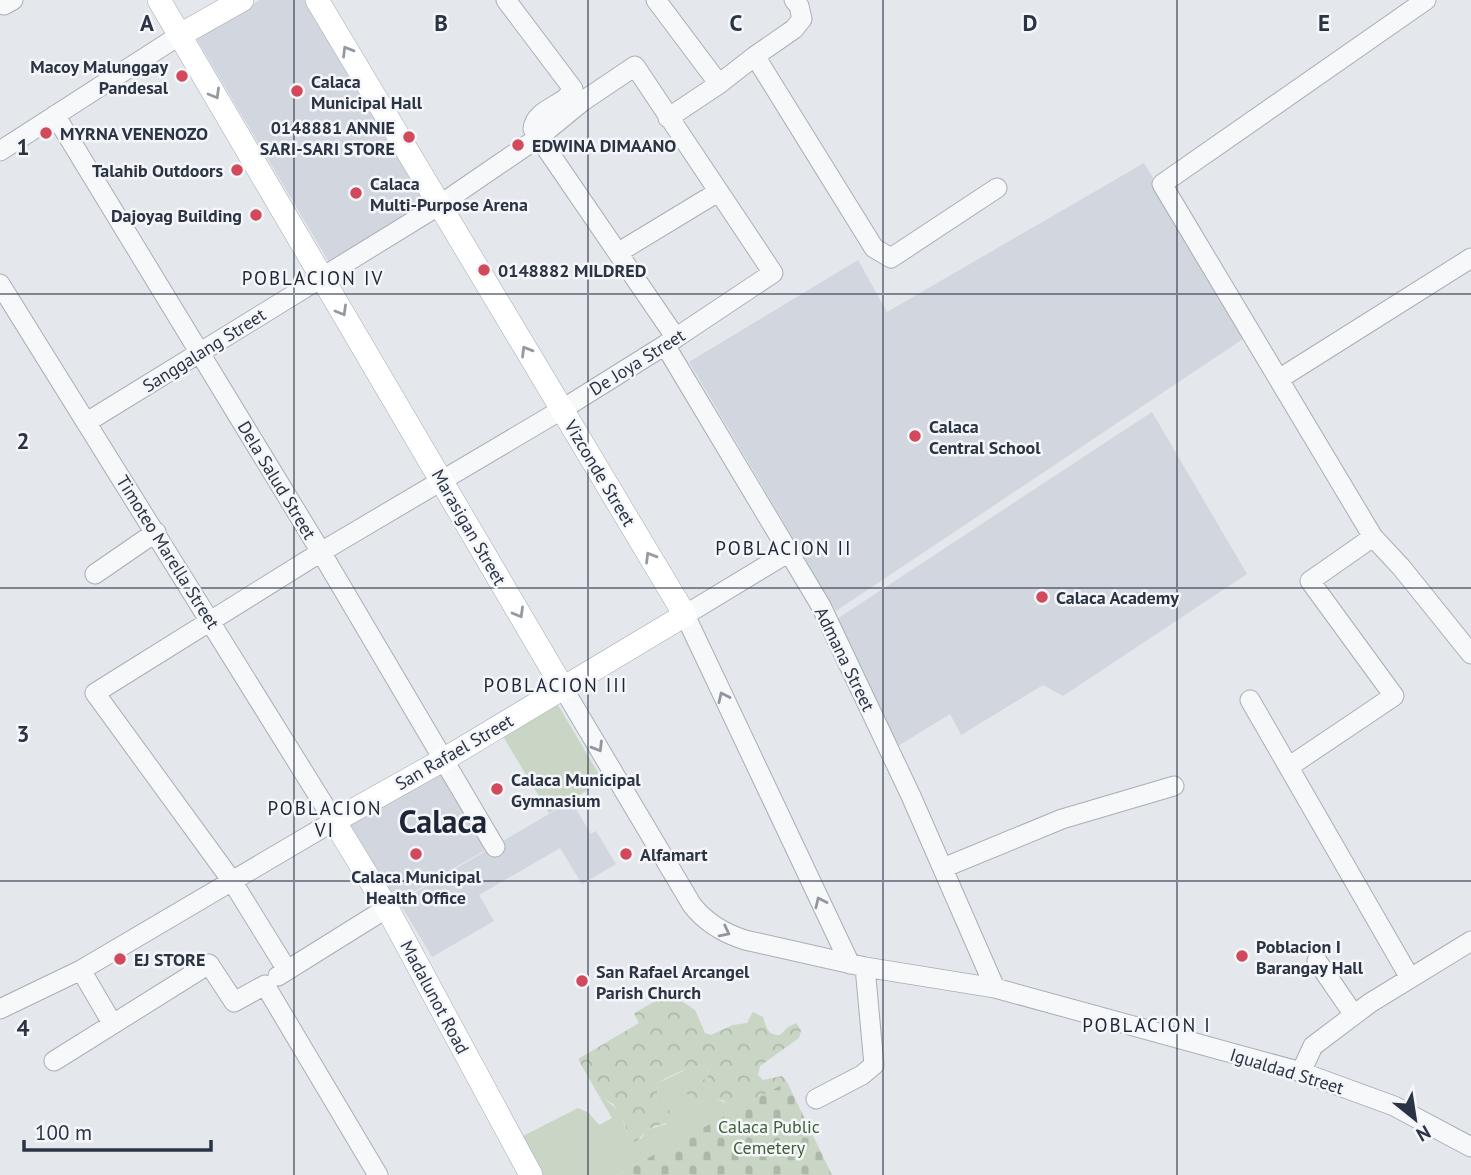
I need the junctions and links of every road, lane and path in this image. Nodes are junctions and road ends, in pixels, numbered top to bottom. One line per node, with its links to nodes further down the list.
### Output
1 (159, 0): 8 (main road, Marasigan Street)
2 (242, 0): 8 (main road)
3 (317, 0): 17 (main road, Vizconde Street, one-way to 3)
4 (506, 0): 13 (street)
5 (656, 0): 10 (street)
6 (794, 0): 9 (street)
7 (1426, 0): 24 (street)
8 (180, 35): 11 (street); 20 (main road, Marasigan Street, one-way to 20)
9 (755, 56): 10 (street); 15 (street)
10 (719, 84): 12 (street)
11 (55, 115): 14 (street); 23 (street, Dela Salud Street)
12 (668, 118): 13 (street, Sanggalang Street); 16 (street)
13 (538, 137): 17 (street, Sanggalang Street); 18 (street, Admana Street)
14 (0, 151)
15 (997, 188)
16 (718, 192): 18 (street); 22 (street, De Joya Street)
17 (439, 206): 20 (street, Sanggalang Street); 25 (main road, Vizconde Street, one-way to 17)
18 (618, 252): 22 (street, Admana Street)
19 (1471, 258): 24 (street)
20 (322, 276): 23 (street, Sanggalang Street); 27 (main road, Marasigan Street, one-way to 27)
21 (0, 284): 26 (street, Timoteo Marella Street)
22 (670, 342): 25 (street, De Joya Street); 31 (street, Admana Street)
23 (200, 354): 26 (street, Sanggalang Street); 30 (street, Dela Salud Street)
24 (1279, 379): 29 (street)
25 (561, 410): 27 (street, De Joya Street); 33 (main road, Vizconde Street, one-way to 25)
26 (87, 422): 28 (street, Timoteo Marella Street)
27 (442, 482): 30 (street, De Joya Street); 36 (main road, Marasigan Street, one-way to 36)
28 (156, 531): 32 (street); 34 (street, Timoteo Marella Street)
29 (1373, 537): 35 (street); 39 (street)
30 (321, 552): 34 (street, De Joya Street); 38 (street, Dela Salud Street)
31 (789, 552): 33 (street, San Rafael Street); 43 (street, Admana Street)
32 (95, 574)
33 (685, 615): 36 (main road, San Rafael Street); 48 (street, Vizconde Street, one-way to 33)
34 (210, 621): 41 (street, Timoteo Marella Street); 44 (street, De Joya Street)
35 (1471, 654)
36 (563, 688): 38 (main road, San Rafael Street); 48 (street, Marasigan Street, one-way to 48)
37 (1250, 700): 39 (street)
38 (443, 760): 41 (main road, San Rafael Street); 42 (street, Dela Salud Street)
39 (1290, 766): 51 (street)
40 (1174, 786): 43 (street)
41 (334, 821): 44 (street); 45 (main road, Madalunot Road)
42 (495, 847)
43 (943, 868): 53 (street, Admana Street)
44 (232, 881): 49 (street); 50 (street)
45 (387, 908): 50 (street); 62 (main road, Madalunot Road)
46 (1471, 941): 51 (street)
47 (1317, 961): 55 (street)
48 (857, 966): 53 (street, Igualdad Street); 59 (street)
49 (81, 970): 54 (street); 56 (street)
50 (287, 970): 52 (street)
51 (1410, 978): 55 (street)
52 (265, 985): 56 (street); 61 (street)
53 (995, 988): 58 (street, Igualdad Street)
54 (0, 1009)
55 (1354, 1015): 58 (street)
56 (112, 1023): 57 (street)
57 (54, 1061)
58 (1301, 1072): 60 (street, Igualdad Street)
59 (816, 1099)
60 (1471, 1147)
61 (377, 1175)
62 (531, 1175)

